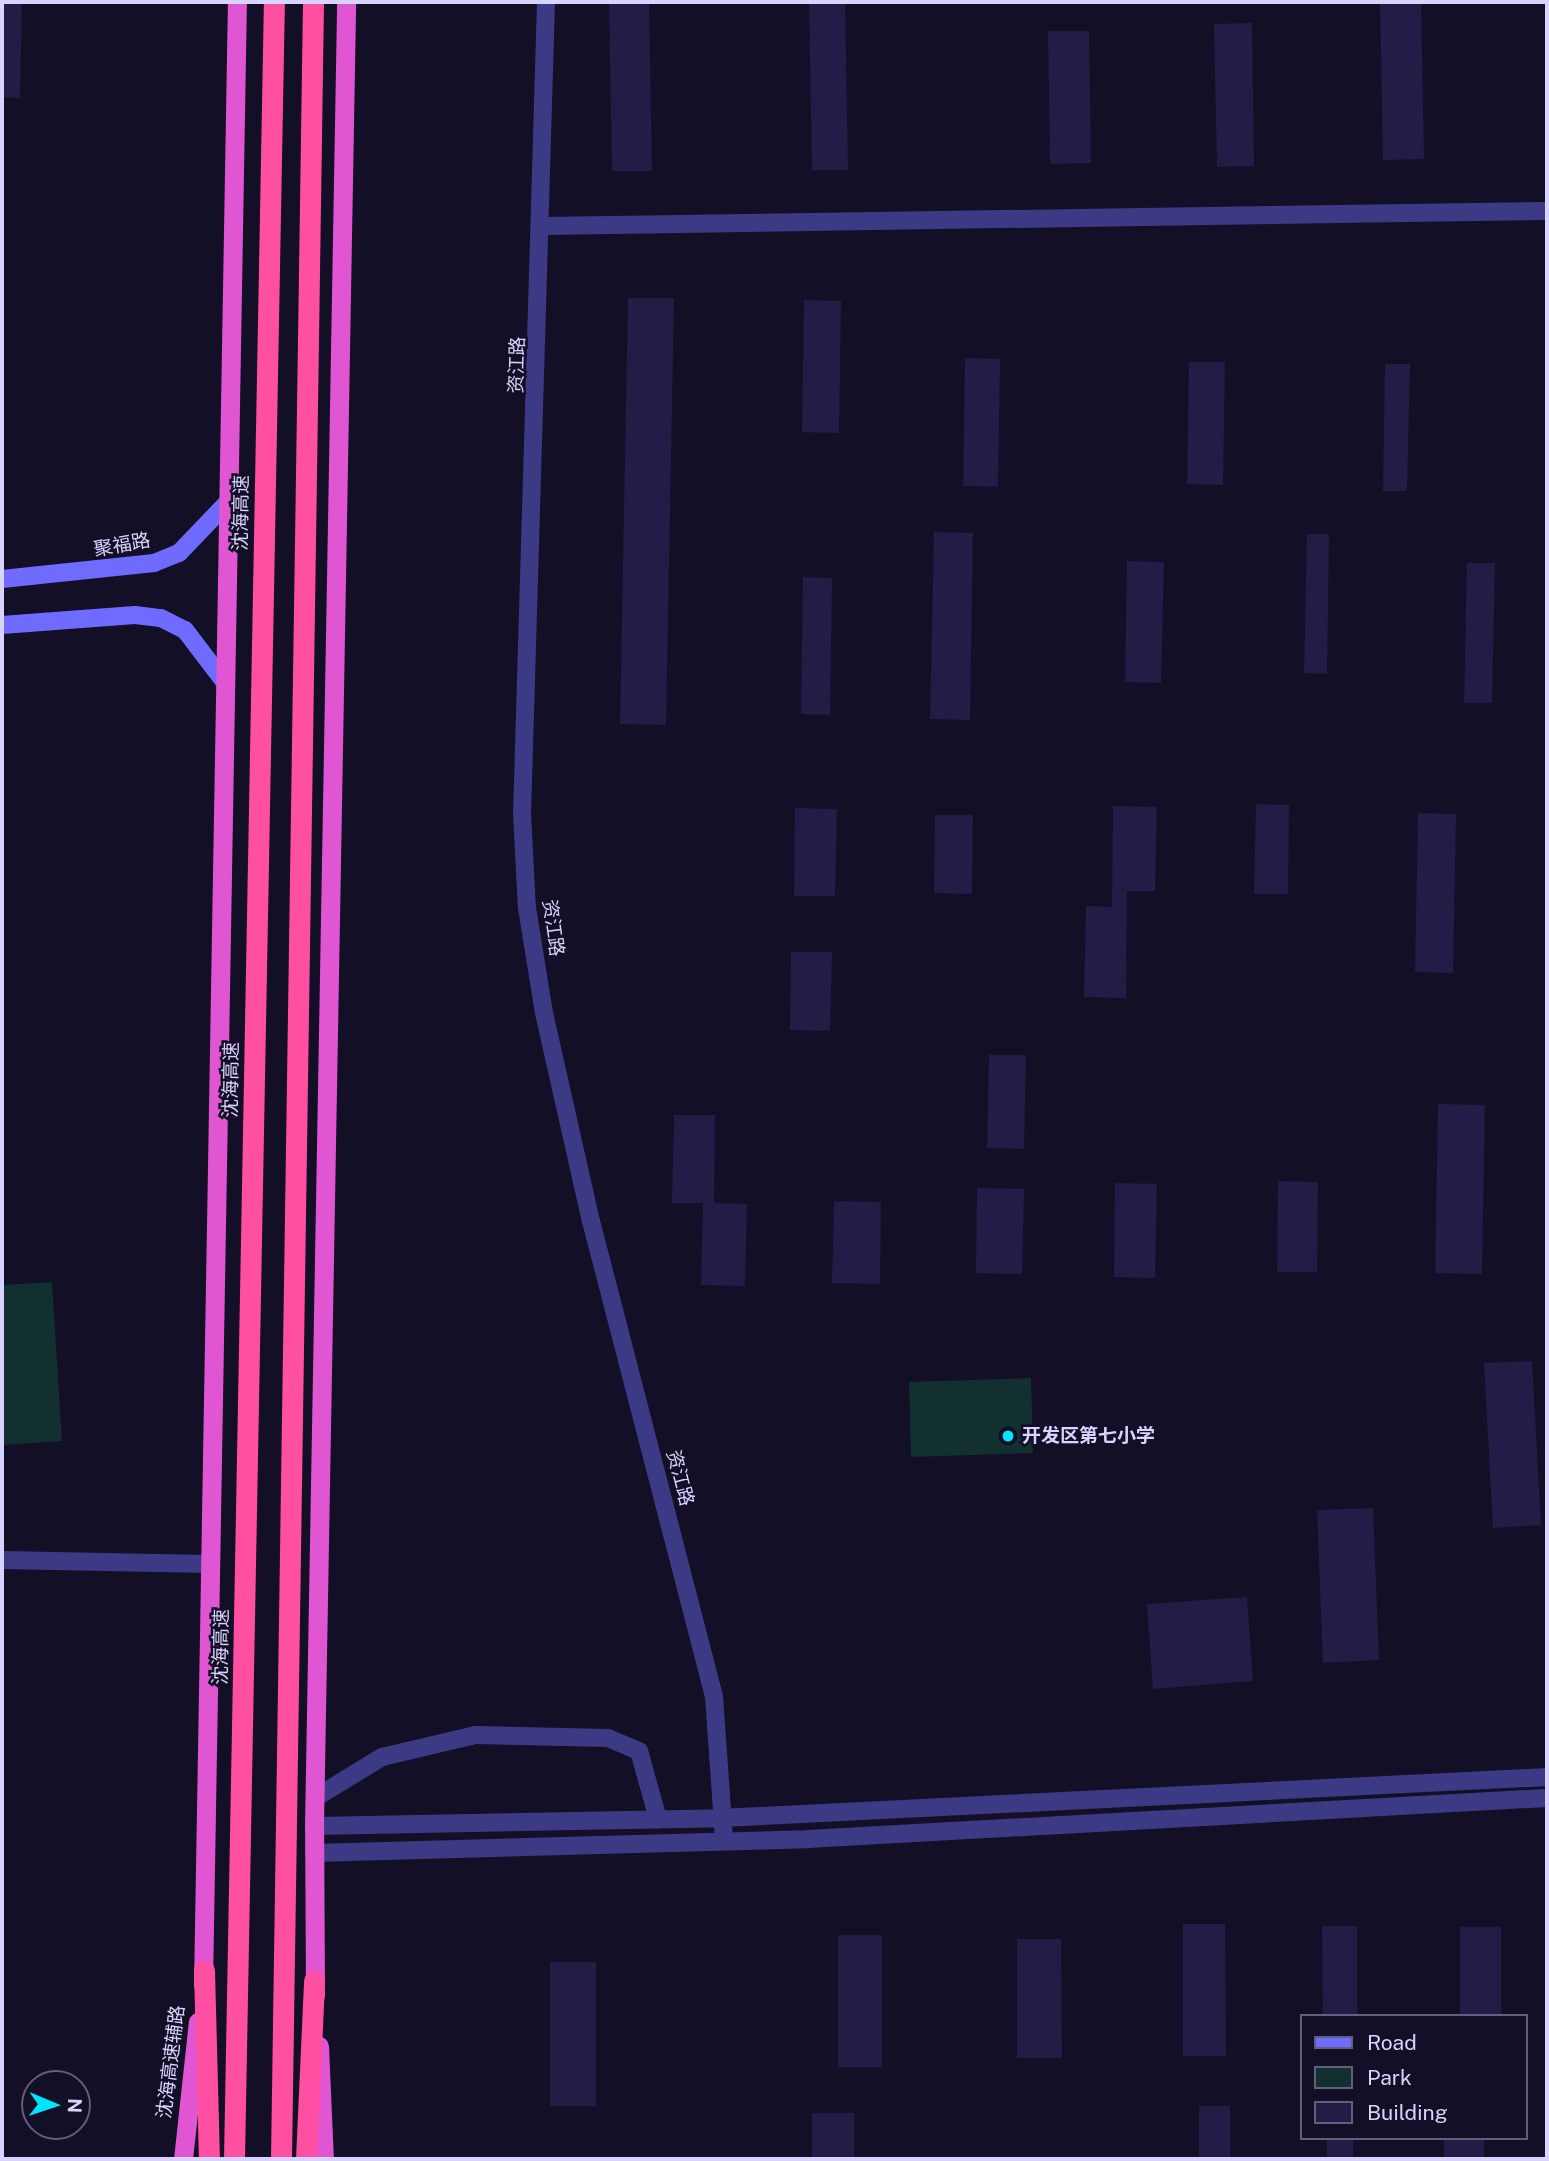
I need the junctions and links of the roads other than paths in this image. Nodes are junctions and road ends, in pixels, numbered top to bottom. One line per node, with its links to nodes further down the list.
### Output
1 (237, 2): 8 (highway, 沈海高速辅路)
2 (274, 2): 26 (highway, 沈海高速)
3 (313, 2): 27 (highway)
4 (346, 2): 15 (highway)
5 (546, 2): 7 (street, 资江路)
6 (1547, 211): 7 (street)
7 (543, 226): 17 (street, 资江路)
8 (227, 503): 9 (main road, 聚福路); 11 (highway, 沈海高速辅路)
9 (2, 579)
10 (2, 625): 11 (main road)
11 (223, 680): 13 (highway, 沈海高速辅路)
12 (2, 1560): 13 (street)
13 (209, 1564): 22 (highway, 沈海高速辅路)
14 (1547, 1777): 17 (street)
15 (315, 1798): 18 (street); 19 (highway)
16 (1547, 1798): 20 (street)
17 (721, 1818): 18 (street); 20 (street, 资江路)
18 (658, 1819): 19 (street)
19 (314, 1826): 21 (highway)
20 (724, 1840): 21 (street)
21 (314, 1853): 23 (highway)
22 (204, 1970): 24 (highway, 沈海高速辅路); 25 (highway)
23 (314, 1980): 28 (highway); 29 (highway)
24 (183, 2159)
25 (209, 2159)
26 (234, 2159)
27 (281, 2159)
28 (306, 2159)
29 (324, 2159)

